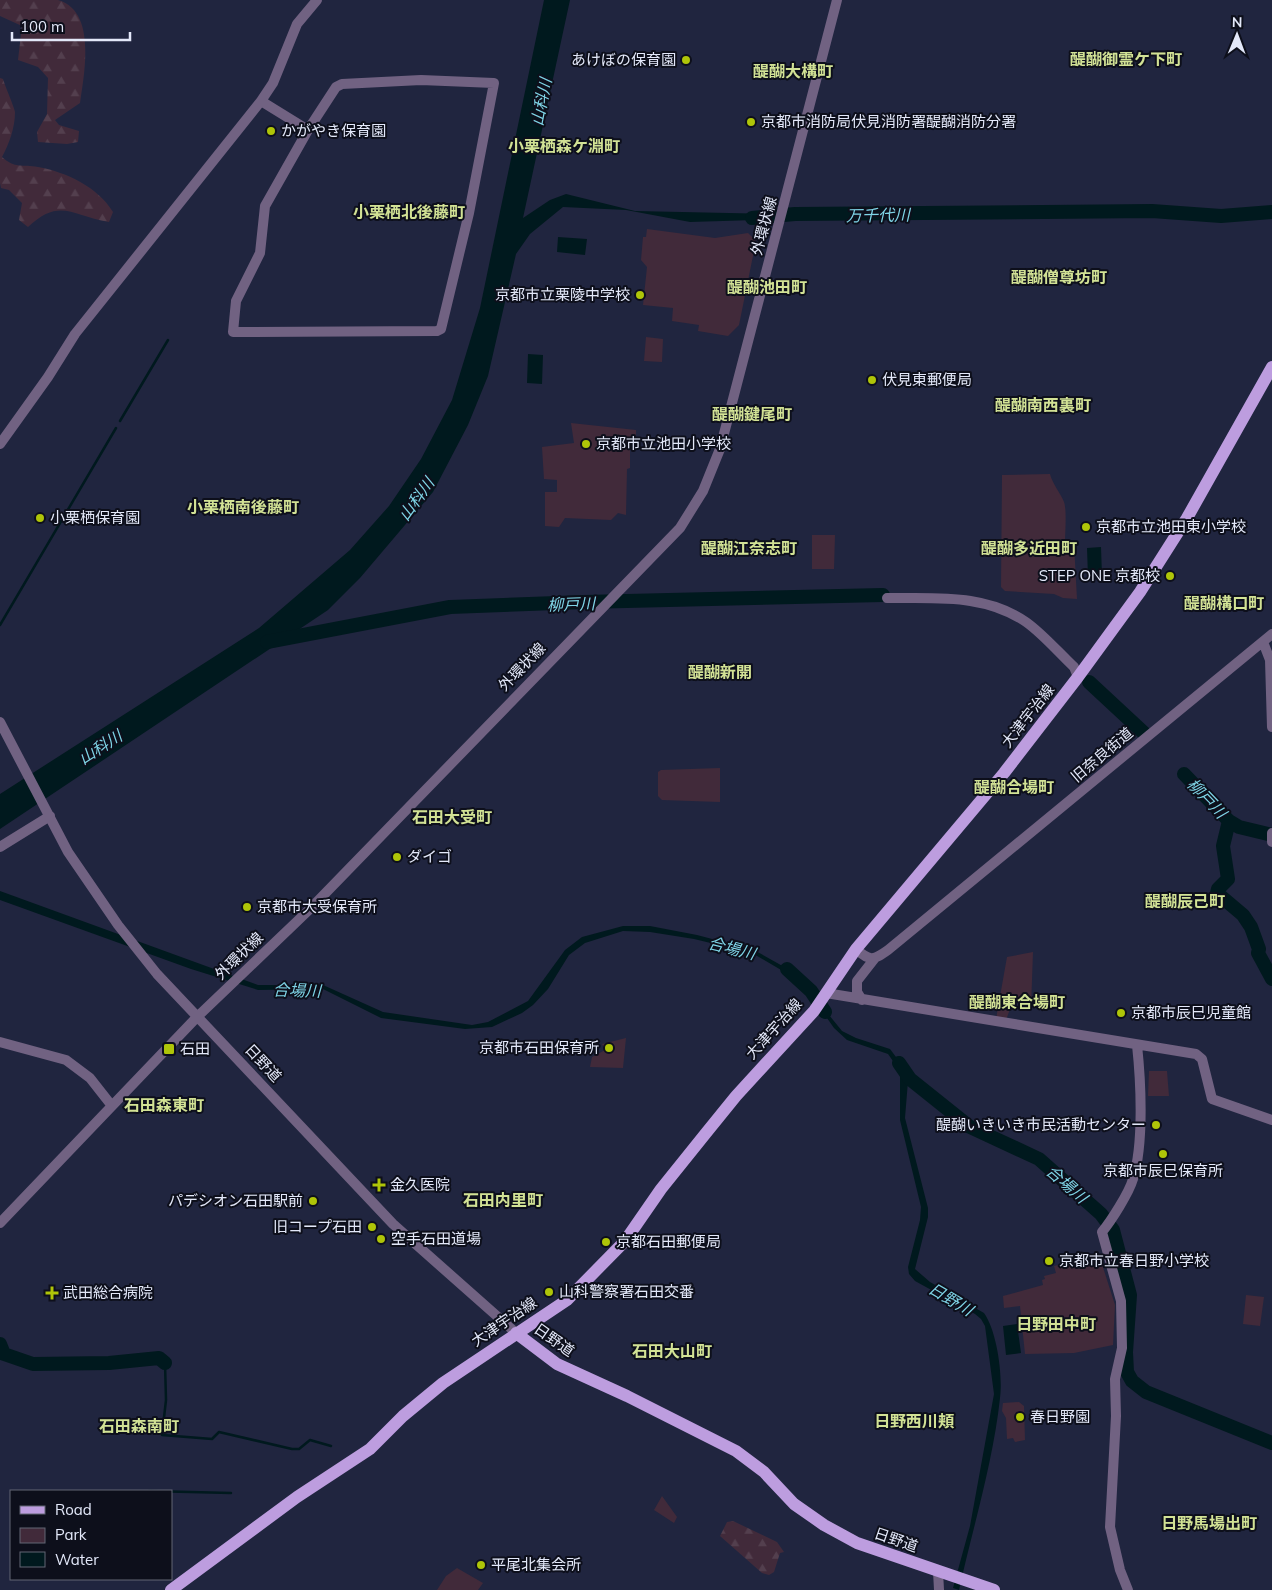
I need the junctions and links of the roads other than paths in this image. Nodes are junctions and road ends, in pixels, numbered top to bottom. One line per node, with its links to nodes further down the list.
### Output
1 (317, 0): 3 (street)
2 (837, 0): 22 (street, 外環状線)
3 (261, 101): 4 (street); 6 (street)
4 (308, 130): 4 (street)
5 (1272, 367): 10 (main road, 大津宇治線)
6 (0, 444)
7 (887, 598): 10 (street)
8 (1272, 634): 9 (street, 旧奈良街道)
9 (1263, 642): 12 (street); 19 (street, 旧奈良街道)
10 (1078, 677): 18 (main road, 大津宇治線)
11 (0, 722): 13 (street, 日野道)
12 (1272, 727)
13 (50, 816): 17 (street); 22 (street, 日野道)
14 (1272, 833): 15 (street)
15 (1272, 837): 16 (street)
16 (1272, 842)
17 (0, 847)
18 (856, 949): 19 (street); 20 (main road, 大津宇治線)
19 (876, 958): 21 (street, 旧奈良街道)
20 (821, 1000): 21 (street); 28 (main road, 大津宇治線)
21 (862, 1000): 24 (street)
22 (198, 1017): 25 (street, 外環状線); 28 (street, 日野道)
23 (0, 1042): 25 (street)
24 (1137, 1045): 26 (street); 33 (street)
25 (112, 1106): 27 (street, 外環状線)
26 (1272, 1120)
27 (0, 1223)
28 (516, 1333): 29 (main road, 日野道); 30 (main road, 大津宇治線)
29 (938, 1572): 31 (street); 32 (main road, 日野道)
30 (171, 1590)
31 (939, 1590)
32 (994, 1590)
33 (1128, 1590)

